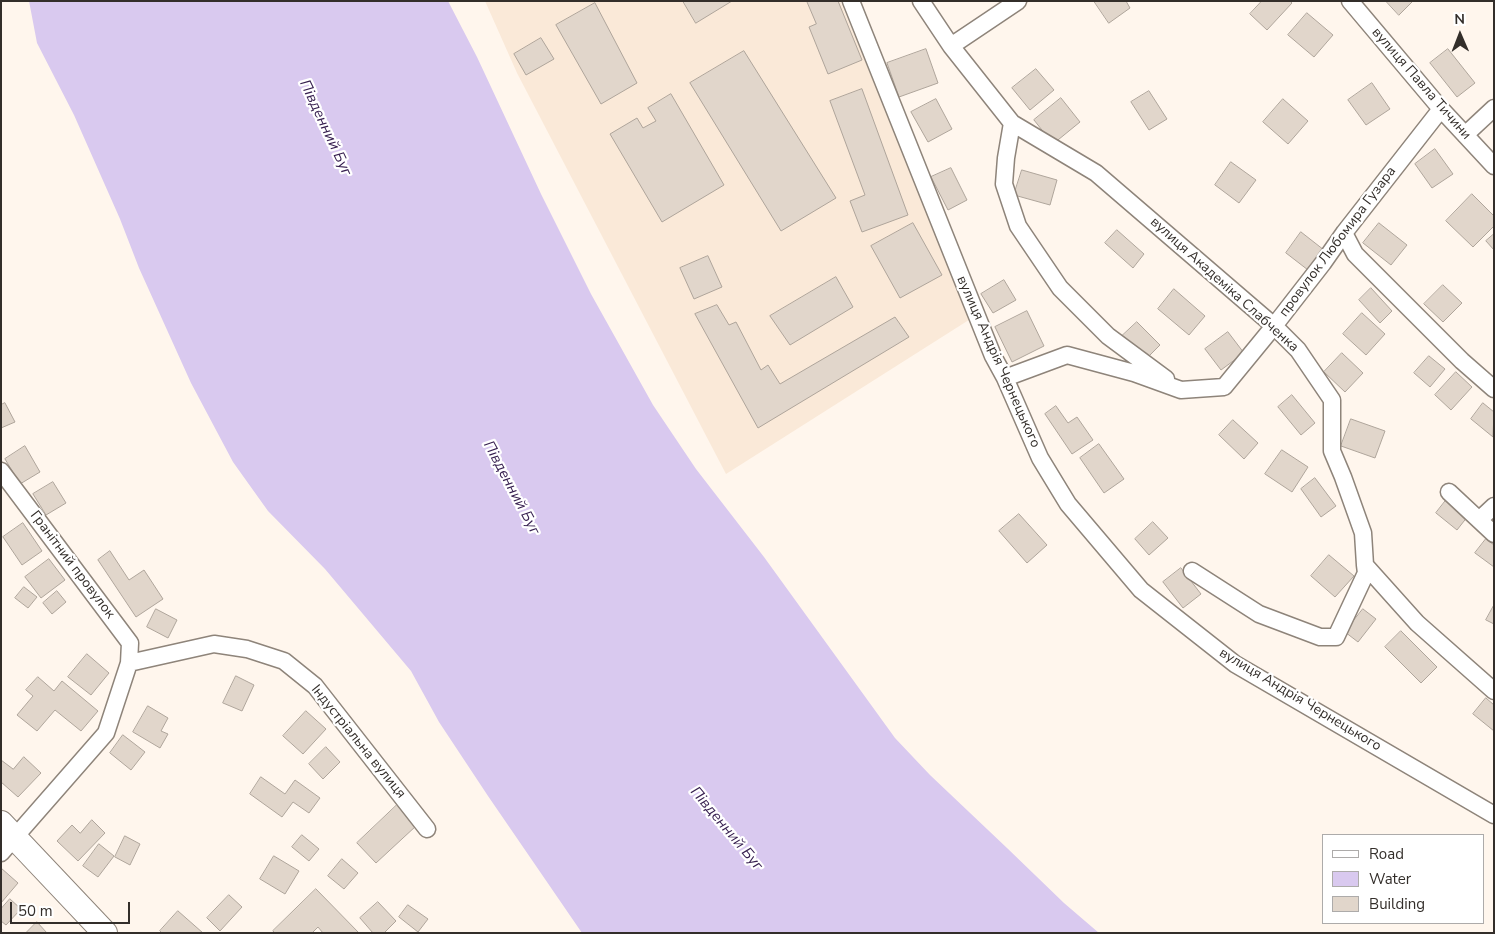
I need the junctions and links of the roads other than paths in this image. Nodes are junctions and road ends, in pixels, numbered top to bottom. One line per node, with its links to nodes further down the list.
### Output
1 (851, 1): 13 (street, вулиця Андрія Чернецького)
2 (921, 1): 5 (street, вулиця Академіка Слабченка)
3 (1018, 1): 5 (street)
4 (1350, 1): 7 (street, вулиця Павла Тичини)
5 (951, 46): 8 (street, вулиця Академіка Слабченка)
6 (1494, 108): 9 (street)
7 (1441, 110): 9 (street, вулиця Павла Тичини); 11 (street, провулок Любомира Гузара)
8 (1012, 123): 12 (street, вулиця Академіка Слабченка); 15 (street)
9 (1465, 135): 10 (street, вулиця Павла Тичини)
10 (1494, 166)
11 (1344, 232): 12 (street, провулок Любомира Гузара); 14 (street)
12 (1274, 326): 15 (street, провулок Любомира Гузара); 21 (street, вулиця Академіка Слабченка)
13 (1005, 378): 15 (street); 25 (street, вулиця Андрія Чернецького)
14 (1494, 388)
15 (1181, 390)
16 (1, 471): 23 (street, Гранітний провулок)
17 (1449, 492): 19 (street)
18 (1494, 506): 19 (street)
19 (1479, 520): 20 (street)
20 (1494, 534)
21 (1365, 565): 22 (street, вулиця Академіка Слабченка); 24 (street)
22 (1192, 571)
23 (129, 663): 26 (street, Індустріальна вулиця); 27 (street)
24 (1494, 691)
25 (1494, 815)
26 (427, 829)
27 (6, 837): 28 (street)
28 (105, 933)

